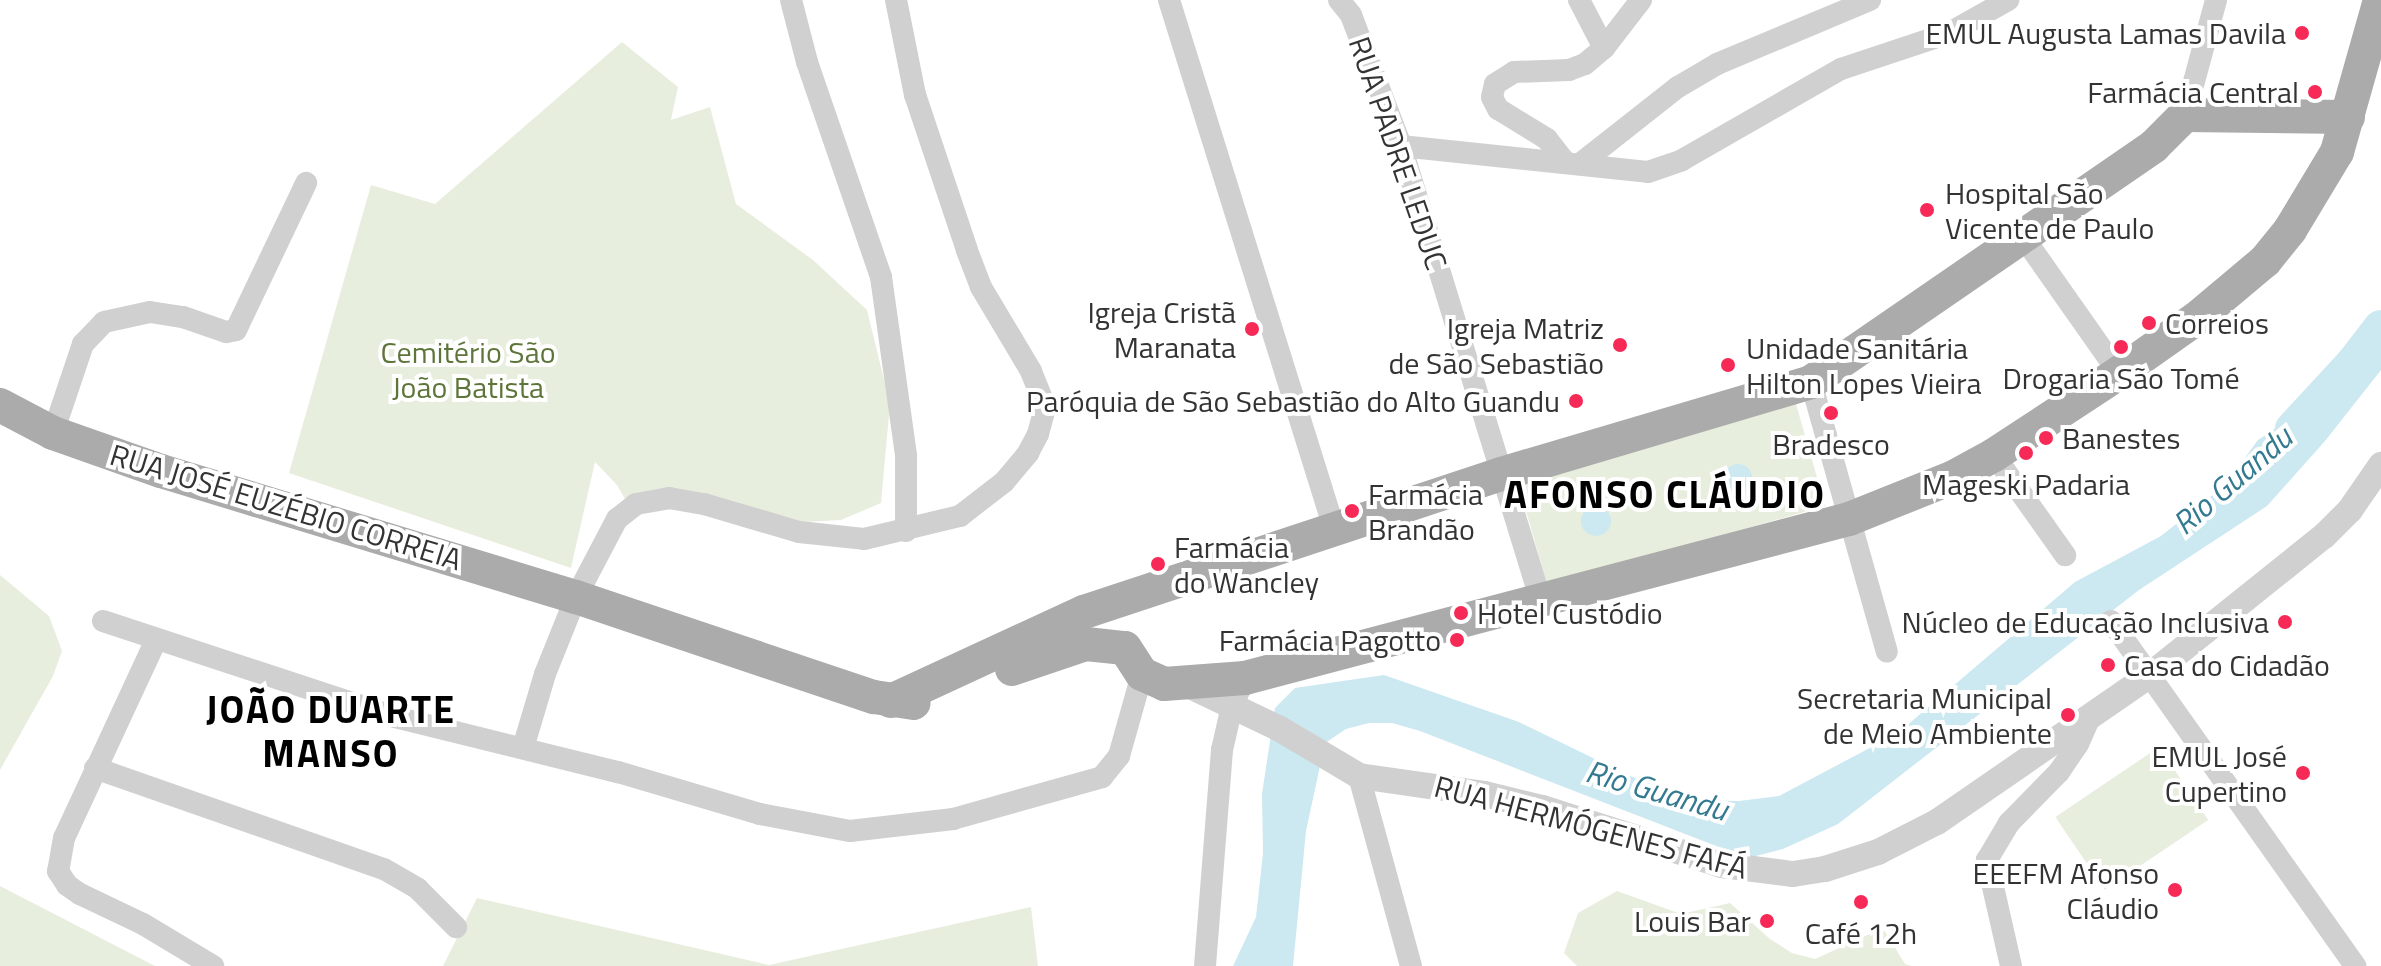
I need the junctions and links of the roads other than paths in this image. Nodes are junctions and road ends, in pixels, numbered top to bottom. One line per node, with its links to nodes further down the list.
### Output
1 (791, 0): 27 (street)
2 (896, 0): 27 (street)
3 (1169, 0): 26 (street)
4 (1579, 0): 11 (street)
5 (1641, 0): 11 (street)
6 (1870, 0): 15 (street)
7 (2008, 0): 15 (street)
8 (2216, 0): 12 (street)
9 (2380, 0): 13 (main road, RUA JOSÉ EUZÉBIO CORREIA)
10 (1345, 8): 14 (street, RUA PADRE LEDUC)
11 (1604, 48): 15 (street)
12 (2185, 115): 13 (main road); 17 (main road)
13 (2348, 117): 18 (main road, RUA JOSÉ EUZÉBIO CORREIA)
14 (1401, 146): 15 (street); 24 (street, RUA PADRE LEDUC)
15 (1573, 163)
16 (306, 183): 21 (street)
17 (2024, 238): 18 (street); 19 (main road)
18 (2119, 373): 22 (main road, RUA JOSÉ EUZÉBIO CORREIA)
19 (1811, 382): 24 (main road); 25 (street)
20 (0, 405): 21 (main road, RUA JOSÉ EUZÉBIO CORREIA)
21 (53, 433): 30 (main road, RUA JOSÉ EUZÉBIO CORREIA)
22 (1994, 455): 25 (main road, RUA JOSÉ EUZÉBIO CORREIA); 28 (street)
23 (2381, 465): 37 (street, RUA HERMÓGENES FAFÁ)
24 (1501, 474): 26 (main road); 31 (street, RUA PADRE LEDUC)
25 (1849, 519): 31 (main road, RUA JOSÉ EUZÉBIO CORREIA); 35 (street)
26 (1334, 528): 29 (main road)
27 (906, 531): 30 (street)
28 (2065, 555)
29 (1157, 589): 36 (main road); 39 (main road)
30 (576, 597): 39 (main road, RUA JOSÉ EUZÉBIO CORREIA); 41 (street)
31 (1541, 600): 38 (main road, RUA JOSÉ EUZÉBIO CORREIA)
32 (103, 621): 34 (street)
33 (2111, 621): 37 (street)
34 (156, 640): 41 (street); 42 (street)
35 (1887, 652)
36 (1134, 661): 38 (main road, RUA JOSÉ EUZÉBIO CORREIA); 39 (main road, RUA JOSÉ EUZÉBIO CORREIA); 41 (street)
37 (2149, 676): 40 (street, RUA HERMÓGENES FAFÁ); 49 (street)
38 (1236, 688): 43 (street, RUA HERMÓGENES FAFÁ); 46 (street)
39 (891, 701)
40 (2090, 717): 43 (street, RUA HERMÓGENES FAFÁ); 48 (street)
41 (523, 748)
42 (95, 768): 44 (street); 45 (street)
43 (1359, 776): 47 (street)
44 (456, 927)
45 (213, 966)
46 (1205, 966)
47 (1411, 966)
48 (2011, 966)
49 (2355, 966)

